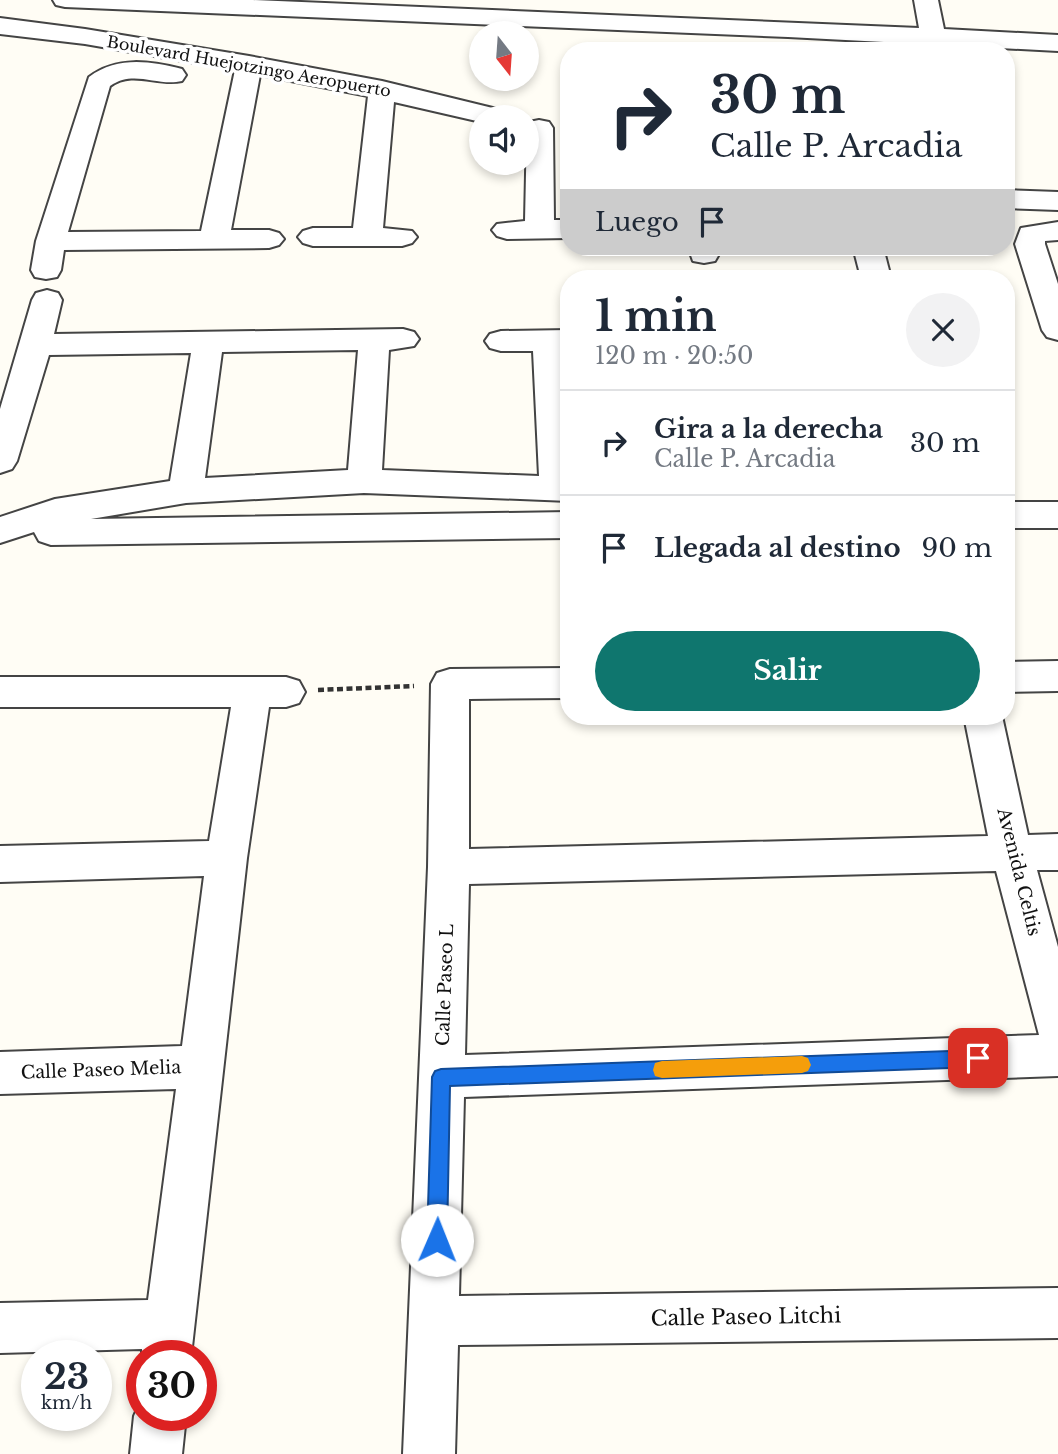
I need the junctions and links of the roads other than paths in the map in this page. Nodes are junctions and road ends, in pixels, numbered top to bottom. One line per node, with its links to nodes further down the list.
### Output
1 (65, 0): 3 (street)
2 (926, 0): 8 (street)
3 (117, 1): 4 (street)
4 (373, 6): 5 (street)
5 (633, 12): 6 (street); 9 (street)
6 (662, 12): 8 (street); 10 (street)
7 (1, 33): 12 (street, Boulevard Huejotzingo Aeropuerto)
8 (933, 36): 11 (street)
9 (634, 42)
10 (670, 42)
11 (1058, 43)
12 (247, 76): 13 (street, Boulevard Huejotzingo Aeropuerto); 29 (street); 30 (street)
13 (382, 89): 14 (street, Boulevard Huejotzingo Aeropuerto); 26 (street)
14 (469, 111)
15 (539, 128): 16 (street)
16 (560, 133)
17 (539, 158): 19 (street)
18 (539, 162): 22 (street)
19 (560, 162)
20 (1015, 199): 21 (street)
21 (1058, 201)
22 (554, 229): 23 (street)
23 (507, 230)
24 (1058, 231): 31 (street)
25 (313, 237): 26 (street)
26 (367, 237): 27 (street)
27 (401, 237)
28 (269, 239): 29 (street)
29 (214, 240): 30 (street)
30 (51, 241): 35 (street)
31 (1058, 330)
32 (558, 340): 33 (street); 36 (street)
33 (501, 341)
34 (208, 342): 35 (street); 38 (street); 40 (street)
35 (36, 345): 37 (street)
36 (560, 399)
37 (0, 461)
38 (364, 481): 39 (street); 40 (street)
39 (560, 488)
40 (186, 491): 44 (street)
41 (1015, 515): 42 (street)
42 (1058, 515)
43 (560, 525): 44 (street)
44 (0, 531)
45 (1058, 676): 46 (street)
46 (1015, 677)
47 (560, 683): 54 (street, Calle Paseo L)
48 (0, 692): 52 (street)
49 (986, 725): 51 (street, Avenida Celtis)
50 (1058, 852): 51 (street)
51 (1012, 853): 54 (street); 55 (street, Avenida Celtis)
52 (227, 858): 53 (street); 57 (street)
53 (0, 864)
54 (449, 867): 59 (street, Calle Paseo L)
55 (1058, 1028)
56 (1058, 1055): 59 (street)
57 (202, 1067): 58 (street, Calle Paseo Melia); 63 (street)
58 (0, 1073)
59 (441, 1077): 61 (street, Calle Paseo L)
60 (1058, 1313): 61 (street, Calle Paseo Litchi)
61 (435, 1321): 66 (street, Calle Paseo L)
62 (0, 1328): 63 (street)
63 (168, 1340)
64 (158, 1431): 65 (street)
65 (156, 1454)
66 (429, 1454)

